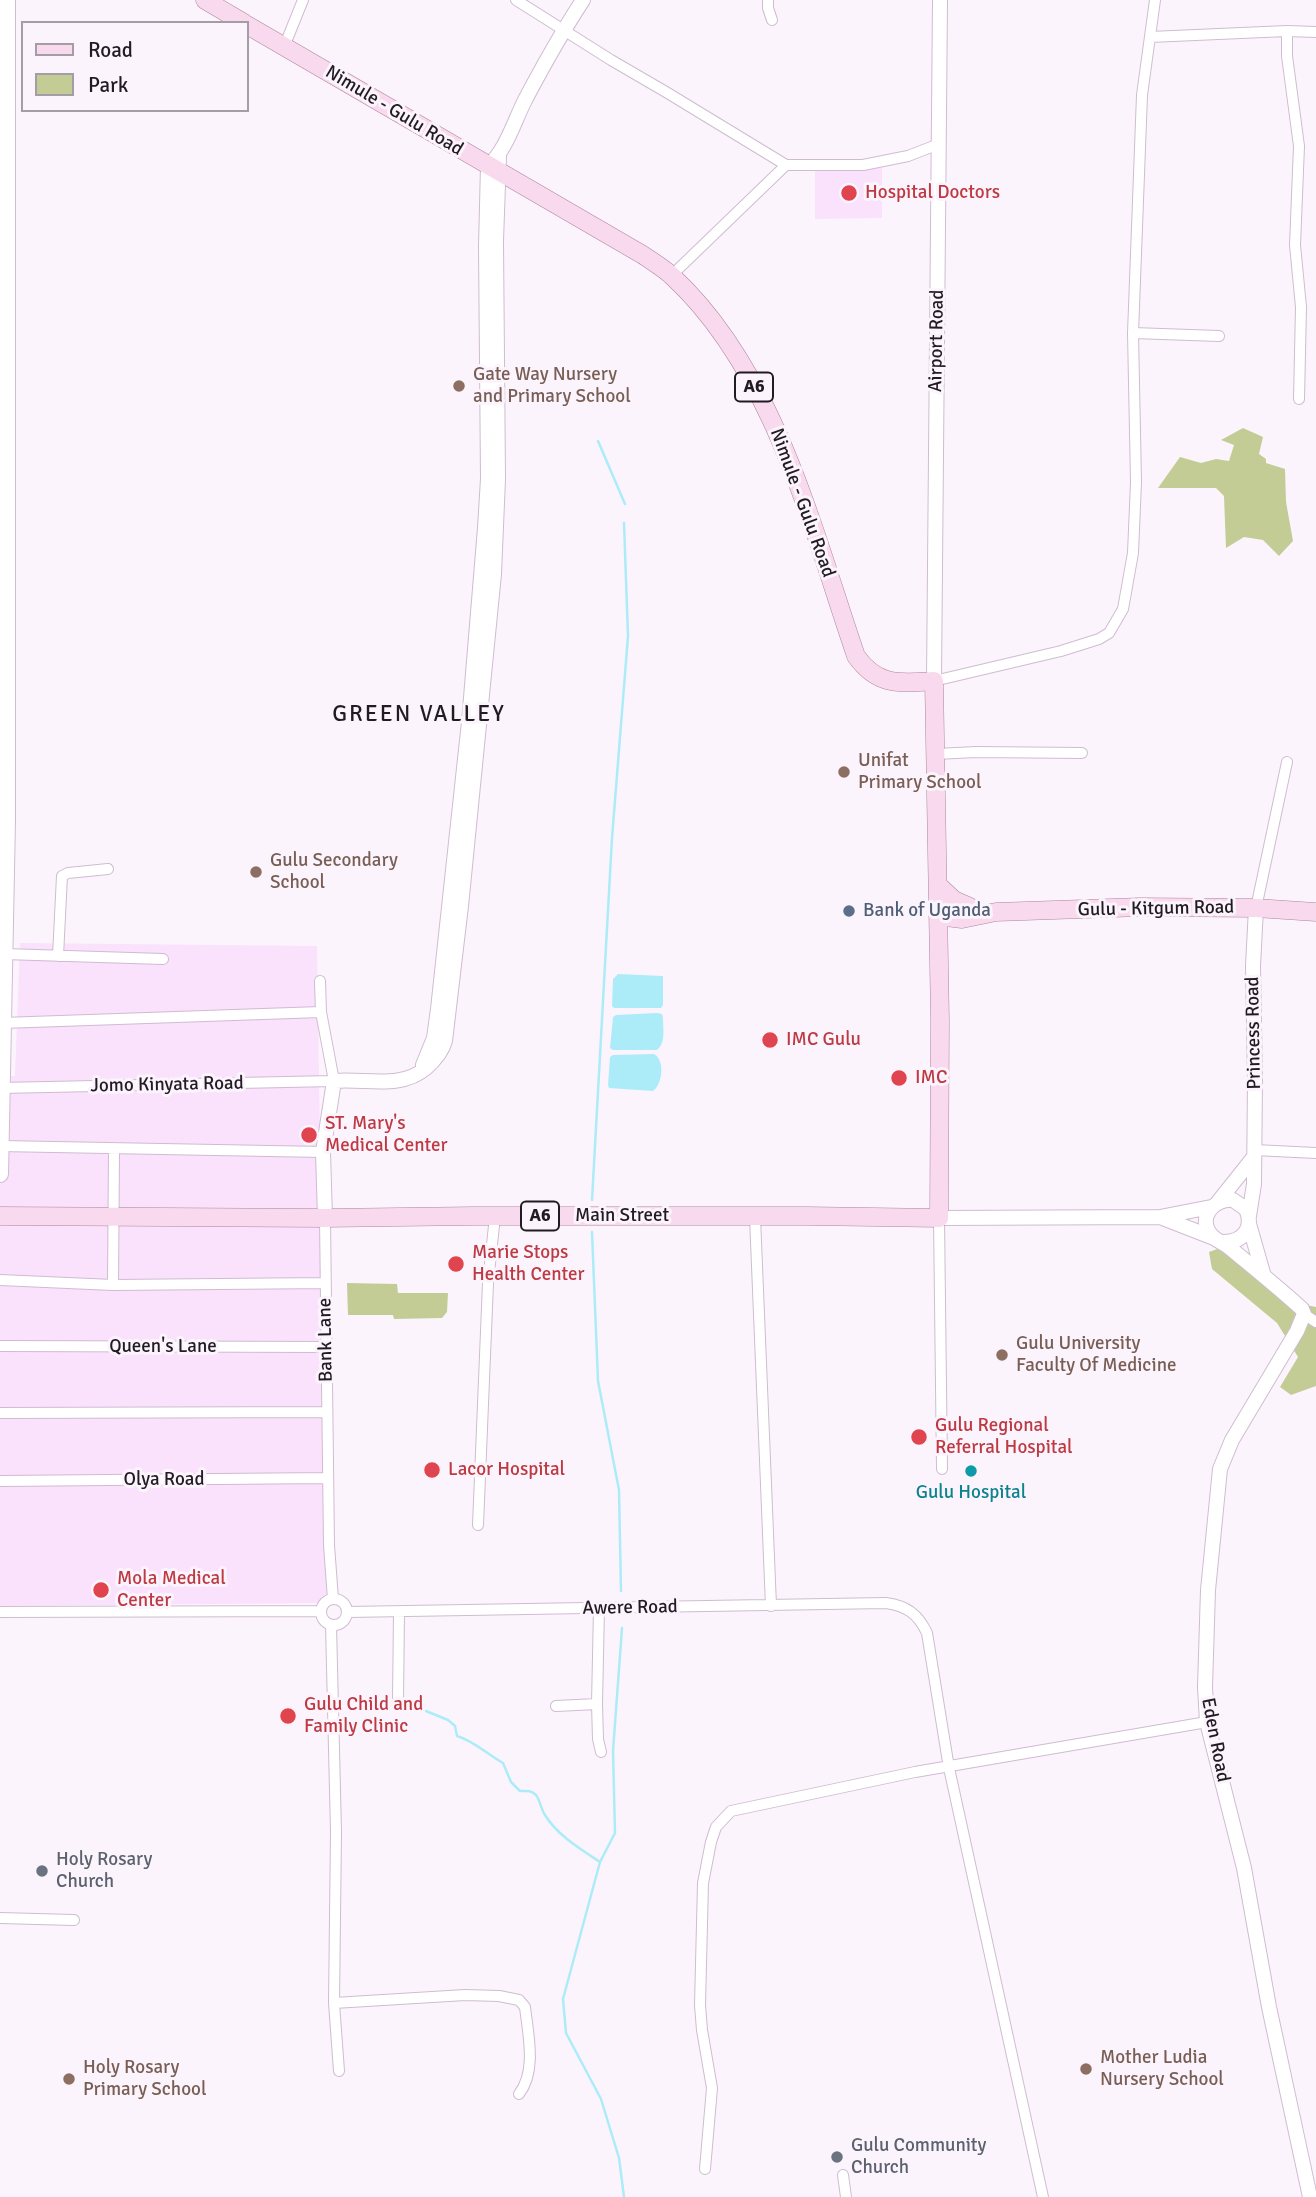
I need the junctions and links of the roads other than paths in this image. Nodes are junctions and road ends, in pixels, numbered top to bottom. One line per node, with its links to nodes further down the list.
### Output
1 (7, 0): 20 (main road)
2 (205, 0): 10 (main road, Nimule - Gulu Road / A6)
3 (303, 0): 16 (street)
4 (516, 0): 12 (street)
5 (583, 0): 12 (street)
6 (768, 0): 9 (street)
7 (940, 0): 17 (street, Airport Road)
8 (1155, 0): 15 (street)
9 (772, 20)
10 (240, 21)
11 (248, 26): 16 (main road, Nimule - Gulu Road / A6)
12 (564, 30): 18 (street); 19 (street)
13 (1287, 32): 14 (street); 15 (street); 24 (street)
14 (1316, 32)
15 (1150, 37): 22 (street)
16 (284, 47): 18 (main road, Nimule - Gulu Road / A6)
17 (939, 144): 19 (street); 25 (street, Airport Road)
18 (495, 165): 21 (main road, Nimule - Gulu Road / A6); 44 (street)
19 (786, 165): 21 (street)
20 (4, 235): 26 (main road)
21 (672, 275): 25 (main road, Nimule - Gulu Road / A6)
22 (1133, 333): 23 (street); 25 (street)
23 (1219, 336)
24 (1298, 399)
25 (934, 681): 28 (main road)
26 (3, 686): 30 (main road)
27 (1083, 753): 28 (street)
28 (936, 754): 32 (main road)
29 (1287, 762): 33 (street)
30 (3, 820): 38 (main road)
31 (108, 869): 39 (street)
32 (938, 885): 34 (main road); 36 (main road)
33 (1256, 908): 35 (main road, Gulu - Kitgum Road); 36 (main road, Gulu - Kitgum Road); 50 (street, Princess Road)
34 (938, 912): 36 (main road, Gulu - Kitgum Road); 37 (main road)
35 (1316, 912)
36 (966, 913): 37 (main road)
37 (938, 938): 60 (main road)
38 (4, 954): 39 (street); 43 (main road)
39 (58, 956): 40 (street)
40 (163, 959)
41 (320, 981): 42 (street)
42 (321, 1012): 43 (street); 44 (street)
43 (2, 1023): 45 (main road)
44 (334, 1082): 45 (street, Jomo Kinyata Road); 48 (street, Bank Lane)
45 (1, 1088): 46 (main road)
46 (0, 1146): 47 (street); 51 (main road)
47 (114, 1149): 48 (street); 56 (street)
48 (323, 1153): 59 (street, Bank Lane)
49 (1316, 1153): 50 (street)
50 (1254, 1154): 52 (street); 61 (street, Princess Road)
51 (0, 1174)
52 (1214, 1205): 58 (street); 61 (street); 63 (street)
53 (0, 1210): 54 (main road)
54 (0, 1216): 56 (main road, Main Street / A6); 62 (main road)
55 (495, 1216): 57 (main road, Main Street / A6); 59 (main road, Main Street / A6); 76 (street)
56 (114, 1217): 59 (main road, Main Street / A6); 67 (street)
57 (755, 1217): 60 (main road, Main Street / A6); 78 (street)
58 (1160, 1217): 60 (street, Main Street); 63 (street, Eden Road)
59 (325, 1218): 66 (street, Bank Lane)
60 (939, 1218): 73 (street)
61 (1249, 1220): 63 (street); 64 (street)
62 (0, 1223)
63 (1219, 1240): 64 (street, Eden Road)
64 (1263, 1273): 68 (street, Eden Road)
65 (0, 1280): 67 (street)
66 (325, 1283): 67 (street); 70 (street, Bank Lane)
67 (113, 1285)
68 (1310, 1318): 88 (street, Eden Road)
69 (0, 1346): 70 (street, Queen's Lane)
70 (326, 1347): 71 (street, Bank Lane)
71 (327, 1412): 72 (street); 74 (street, Bank Lane)
72 (0, 1413)
73 (942, 1469)
74 (328, 1478): 75 (street, Olya Road); 77 (street, Bank Lane)
75 (0, 1481)
76 (478, 1525)
77 (332, 1599): 80 (street); 82 (street)
78 (772, 1606): 79 (street, Awere Road); 90 (street, Awere Road)
79 (598, 1608): 83 (street, Awere Road); 86 (street)
80 (320, 1611): 81 (street); 84 (street)
81 (0, 1612)
82 (347, 1612): 83 (street, Awere Road); 84 (street)
83 (399, 1613): 85 (street)
84 (331, 1625): 93 (street)
85 (398, 1699)
86 (597, 1704): 87 (street); 89 (street)
87 (556, 1706)
88 (1207, 1722): 90 (street); 100 (street, Eden Road)
89 (601, 1752)
90 (949, 1768): 96 (street); 99 (street)
91 (0, 1918): 92 (street)
92 (74, 1920)
93 (334, 2003): 94 (street); 95 (street)
94 (339, 2071)
95 (519, 2094)
96 (705, 2169)
97 (843, 2175): 98 (street)
98 (846, 2197)
99 (1044, 2197)
100 (1310, 2197)

